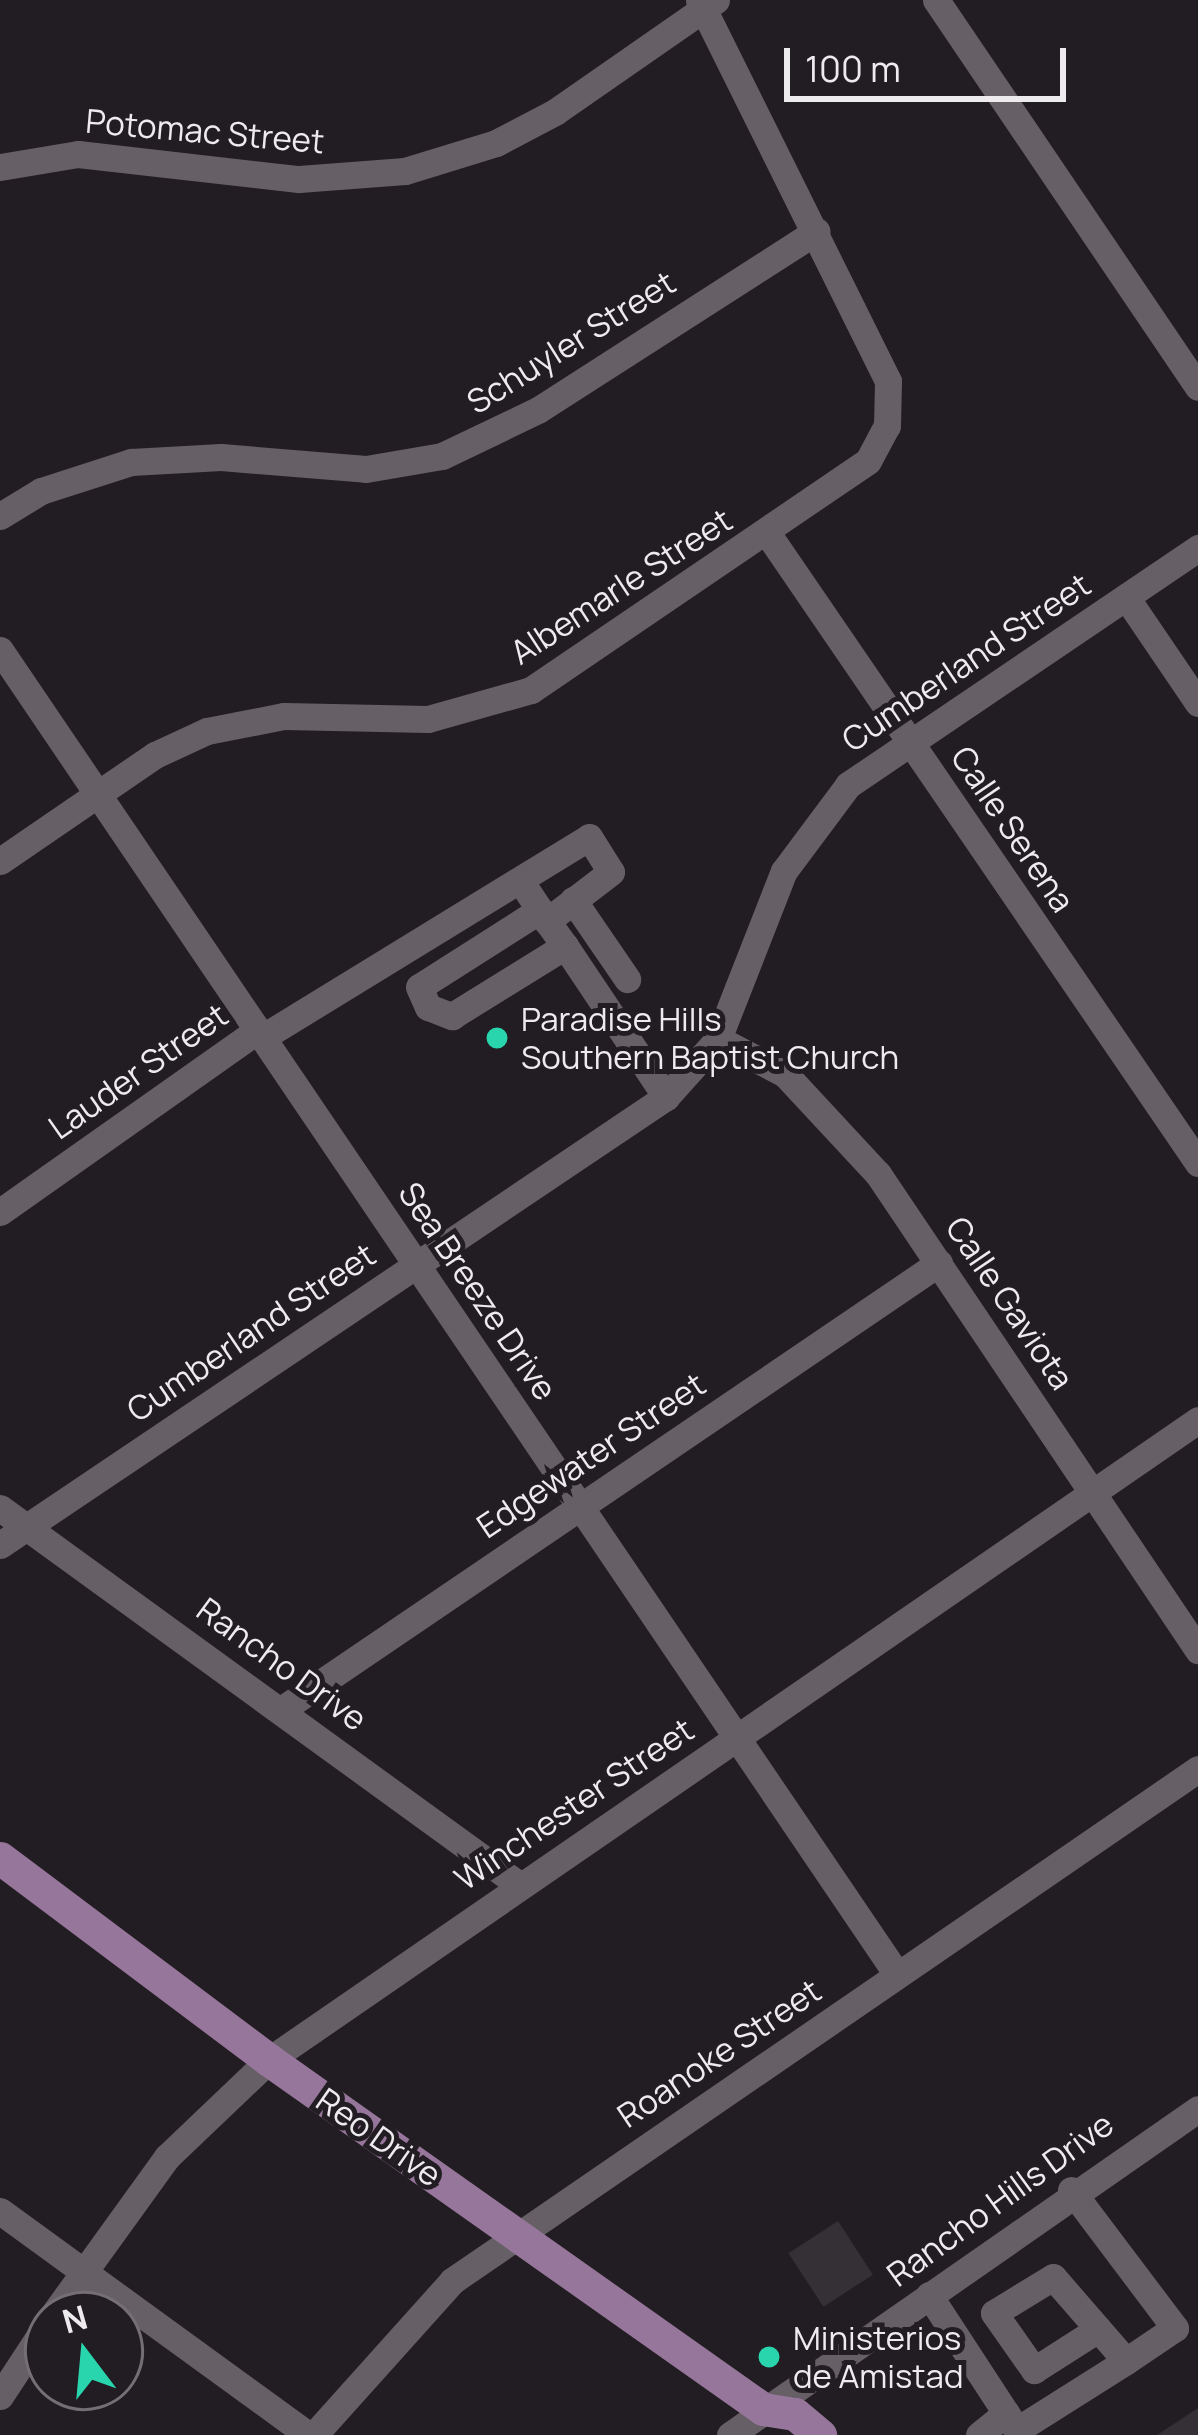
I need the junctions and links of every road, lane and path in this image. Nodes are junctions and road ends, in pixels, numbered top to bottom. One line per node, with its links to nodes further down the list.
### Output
1 (937, 0): 5 (street)
2 (706, 3): 3 (street, Potomac Street); 4 (street)
3 (0, 166)
4 (817, 231): 6 (street, Schuyler Street); 7 (street, Albemarle Street)
5 (1198, 387)
6 (0, 516)
7 (768, 534): 12 (street, Calle Serena); 13 (street, Albemarle Street)
8 (1198, 548): 9 (street, Cumberland Street)
9 (1126, 597): 11 (street); 12 (street, Cumberland Street)
10 (0, 650): 13 (street, Sea Breeze Drive)
11 (1198, 703)
12 (910, 740): 23 (street, Cumberland Street); 25 (street, Calle Serena)
13 (96, 793): 14 (street, Albemarle Street); 22 (street, Sea Breeze Drive)
14 (0, 861)
15 (520, 880): 16 (street, Lauder Street); 17 (street); 19 (street, Lauder Street)
16 (573, 900): 17 (street); 20 (street)
17 (543, 915): 18 (street); 21 (street)
18 (565, 946): 21 (street); 24 (street)
19 (382, 966): 21 (street); 22 (street, Lauder Street)
20 (627, 979)
21 (419, 987)
22 (260, 1034): 26 (street, Lauder Street); 28 (street, Sea Breeze Drive)
23 (718, 1040): 24 (street, Cumberland Street); 27 (street, Calle Gaviota)
24 (666, 1096): 28 (street, Cumberland Street)
25 (1198, 1163)
26 (0, 1212)
27 (939, 1263): 30 (street, Calle Gaviota); 31 (street, Edgewater Street)
28 (416, 1264): 31 (street, Sea Breeze Drive); 33 (street, Cumberland Street)
29 (1198, 1420): 30 (street, Winchester Street)
30 (1091, 1493): 35 (street, Calle Gaviota); 37 (street, Winchester Street)
31 (579, 1503): 36 (street, Edgewater Street); 37 (street, Sea Breeze Drive)
32 (0, 1508): 33 (street, Rancho Drive)
33 (25, 1527): 34 (street, Cumberland Street); 36 (street, Rancho Drive)
34 (0, 1545)
35 (1198, 1650)
36 (284, 1708): 40 (street, Rancho Drive)
37 (736, 1738): 40 (street, Winchester Street); 41 (street, Sea Breeze Drive)
38 (1198, 1769): 41 (street, Roanoke Street)
39 (0, 1858): 42 (main road, Reo Drive)
40 (518, 1884): 42 (street, Winchester Street)
41 (896, 1972): 46 (street, Roanoke Street)
42 (268, 2060): 46 (main road, Reo Drive); 47 (street, Winchester Street)
43 (1198, 2109): 44 (street, Rancho Hills Drive)
44 (1071, 2190): 49 (street, Rancho Hills Drive); 52 (street)
45 (0, 2211): 47 (street)
46 (518, 2235): 55 (main road, Reo Drive); 57 (street, Roanoke Street)
47 (79, 2269): 48 (street, Winchester Street); 57 (street)
48 (66, 2291)
49 (929, 2295): 55 (street, Rancho Hills Drive); 56 (street)
50 (1098, 2329): 52 (street); 53 (street); 53 (street)
51 (24, 2360): 54 (street)
52 (1126, 2361): 56 (street)
53 (1034, 2371): 56 (street)
54 (0, 2396)
55 (763, 2422): 58 (street, Rancho Hills Drive); 59 (main road, Reo Drive)
56 (990, 2422)
57 (311, 2435)
58 (730, 2435)
59 (820, 2435)

